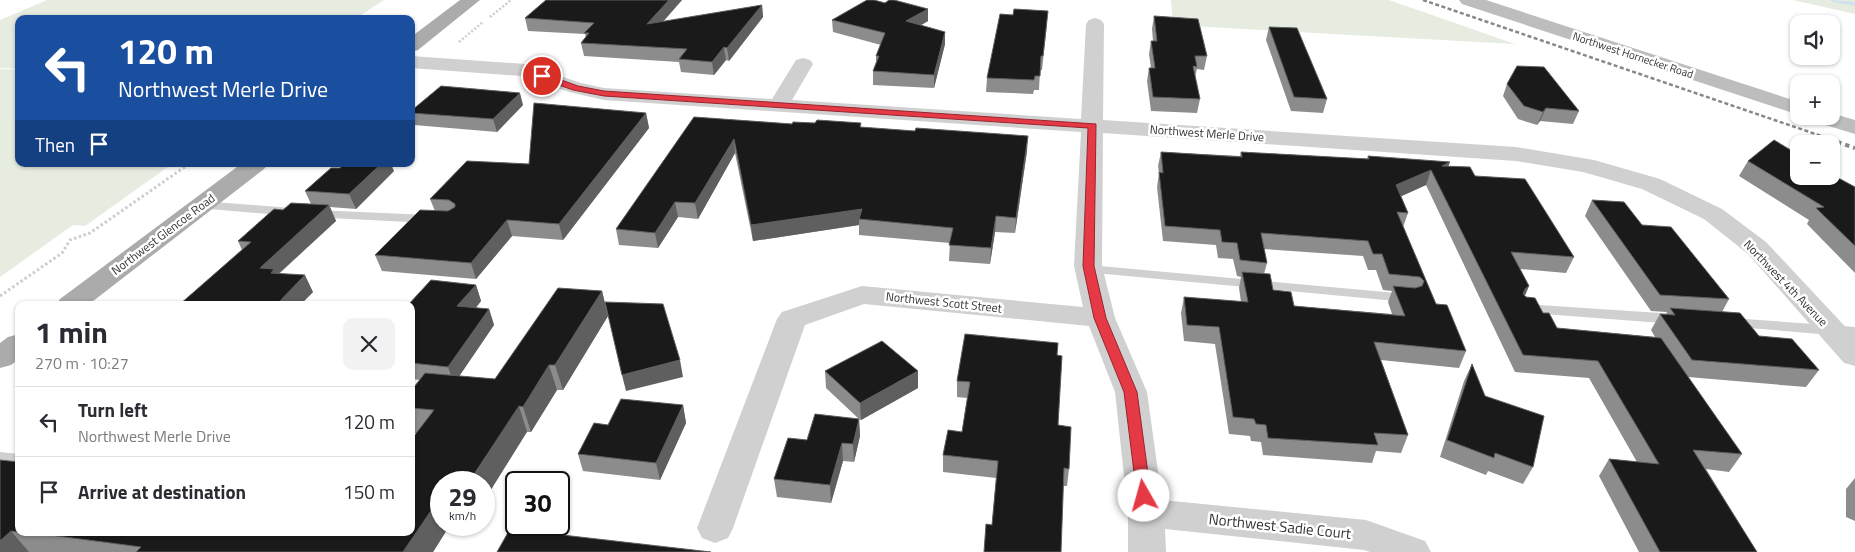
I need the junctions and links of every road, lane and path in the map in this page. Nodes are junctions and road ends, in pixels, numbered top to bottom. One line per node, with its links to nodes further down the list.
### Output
1 (471, 0): 5 (main road)
2 (510, 0): 6 (path)
3 (1468, 0): 10 (street, Northwest Hornecker Road)
4 (1095, 24): 12 (street)
5 (415, 43)
6 (453, 47)
7 (415, 62): 9 (street, Northwest Merle Drive)
8 (802, 64): 9 (street)
9 (779, 104): 12 (street, Northwest Merle Drive)
10 (1790, 106)
11 (1840, 123): 13 (street)
12 (1092, 126): 16 (street, Northwest Merle Drive); 19 (street)
13 (1855, 128)
14 (185, 167): 20 (path)
15 (252, 167): 17 (main road, Northwest Glencoe Road)
16 (1631, 178): 27 (street, Northwest 4th Avenue)
17 (202, 205): 18 (lane); 22 (main road, Northwest Glencoe Road)
18 (444, 220)
19 (1089, 269): 21 (lane); 24 (street)
20 (0, 296)
21 (1409, 298)
22 (75, 301)
23 (1524, 309): 25 (lane)
24 (1100, 318): 33 (street); 34 (street, Northwest Scott Street)
25 (1692, 320)
26 (1712, 322): 27 (lane)
27 (1843, 331): 29 (street, Northwest 4th Avenue)
28 (15, 347): 30 (main road)
29 (1855, 356)
30 (0, 358)
31 (0, 458): 32 (lane)
32 (15, 460)
33 (1146, 513): 35 (street); 36 (street, Northwest Sadie Court)
34 (714, 528)
35 (1148, 552)
36 (1412, 552)

